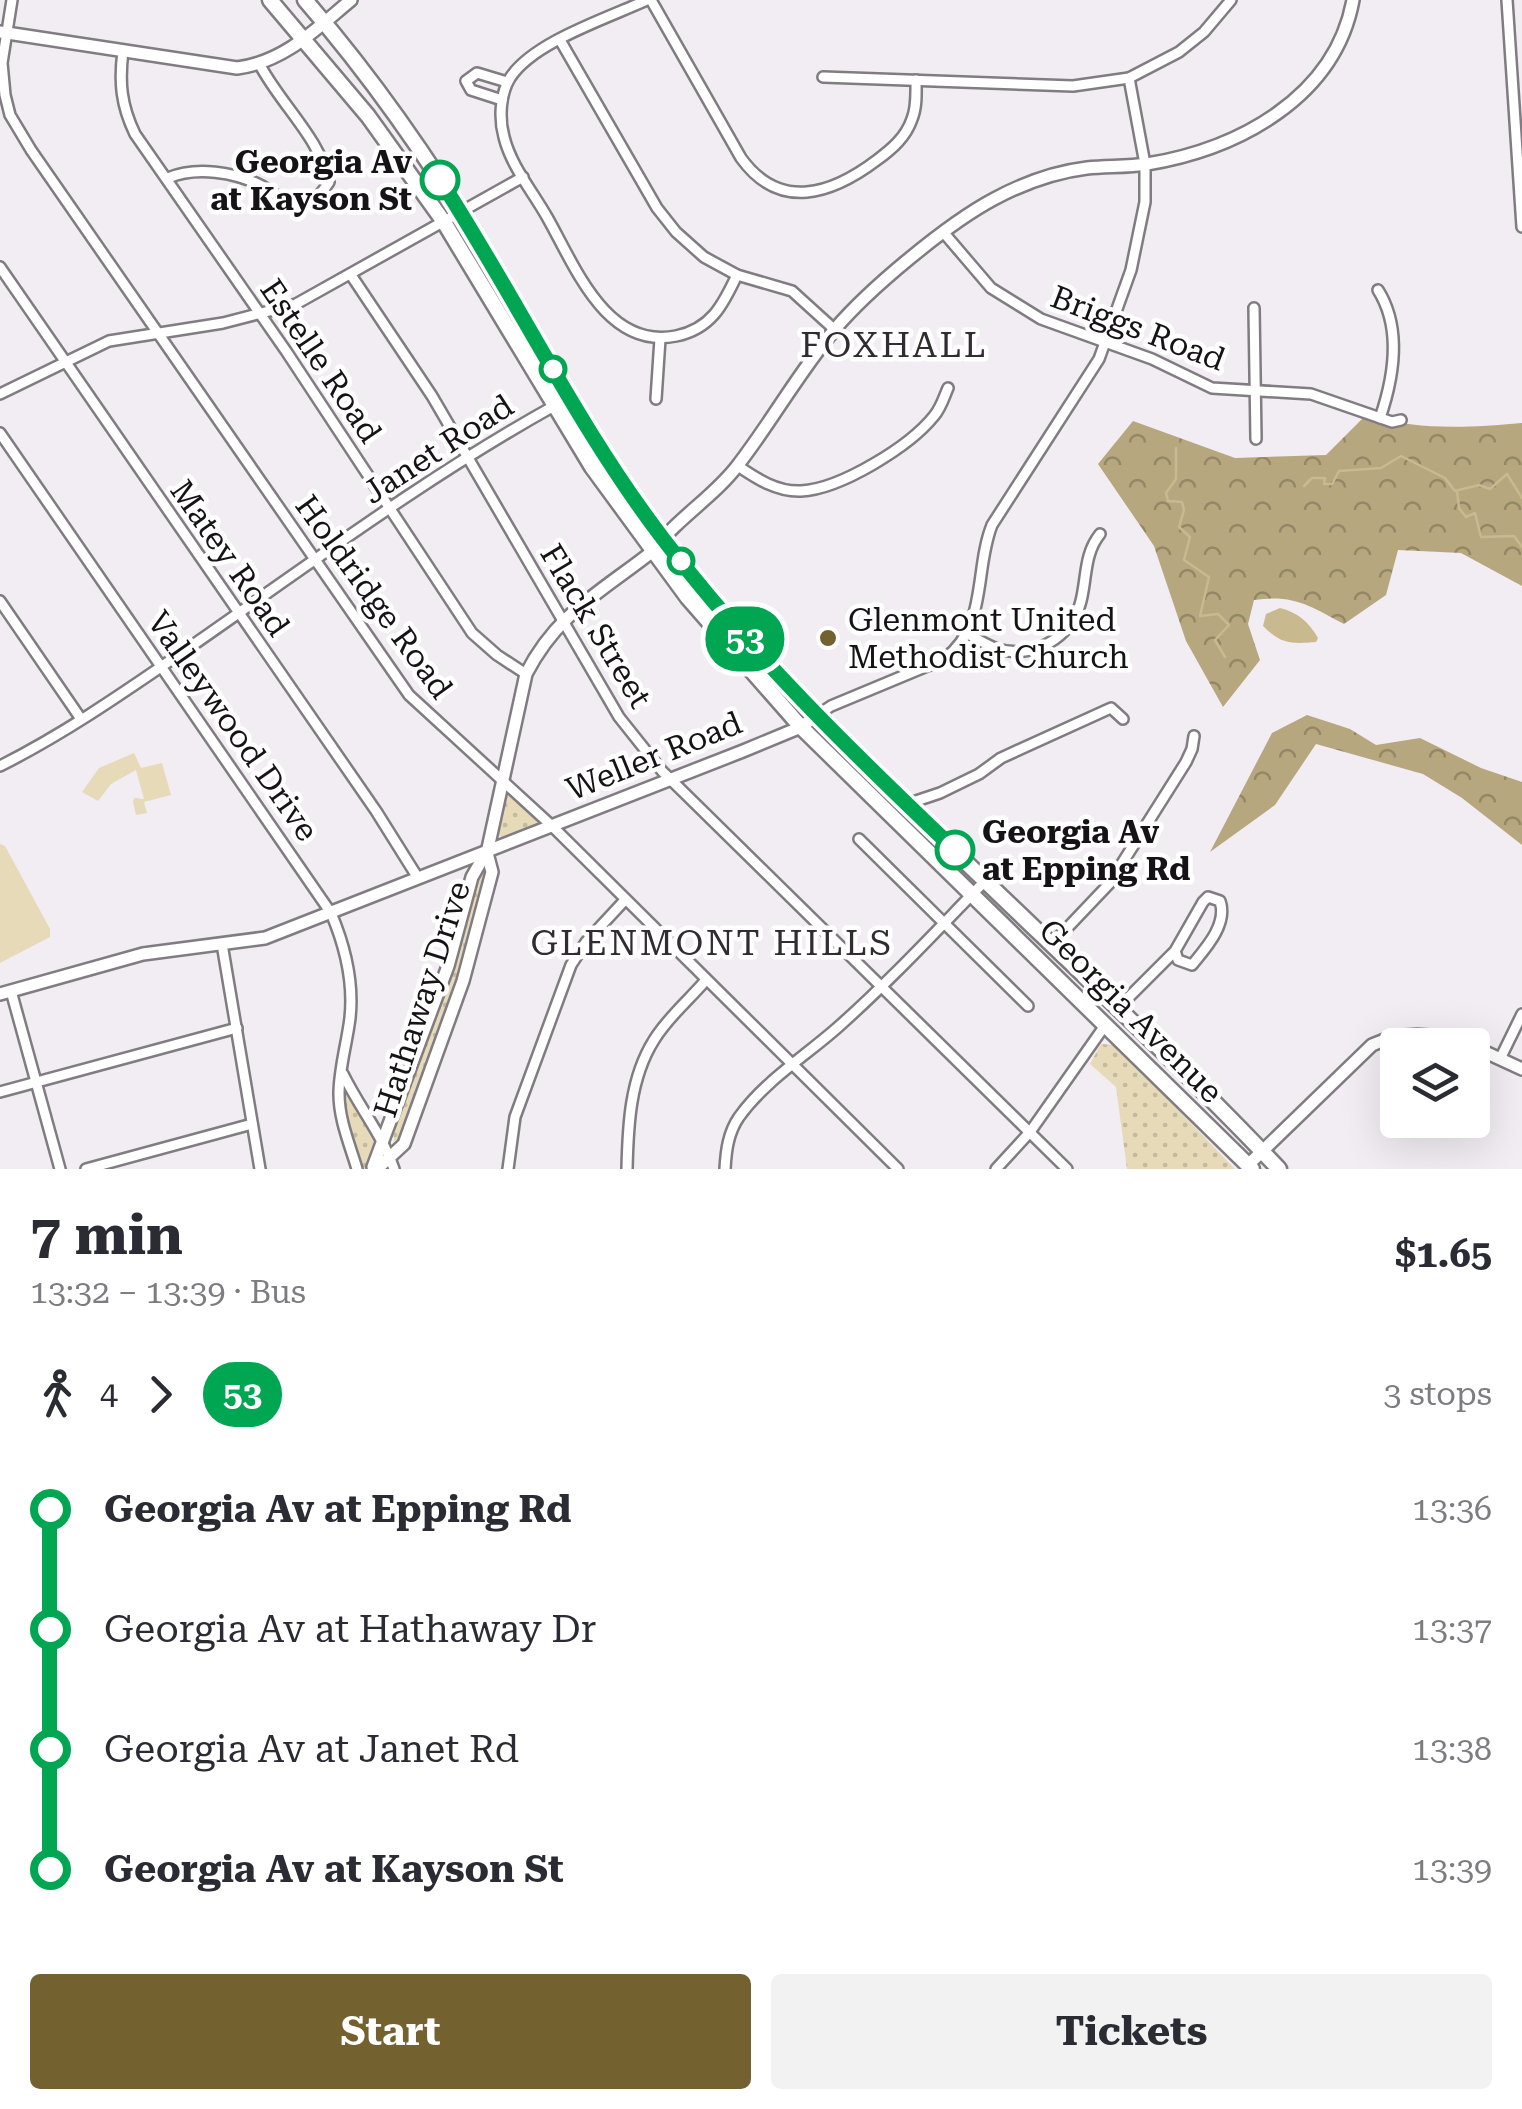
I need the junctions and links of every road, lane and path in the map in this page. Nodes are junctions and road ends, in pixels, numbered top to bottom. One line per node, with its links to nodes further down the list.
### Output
1 (12, 0): 10 (street, Holdridge Road)
2 (270, 0): 11 (main road, Georgia Avenue)
3 (304, 0): 9 (main road, Georgia Avenue)
4 (351, 0): 9 (street)
5 (649, 0): 12 (street); 17 (street)
6 (1230, 0): 16 (street)
7 (1352, 0): 21 (street, Hathaway Drive)
8 (1507, 0): 26 (street)
9 (324, 22): 11 (street); 24 (main road, Georgia Avenue)
10 (3, 32): 13 (street); 20 (street, Holdridge Road)
11 (304, 38): 14 (street); 25 (main road, Georgia Avenue)
12 (560, 40): 18 (street); 30 (street)
13 (123, 51): 14 (street); 23 (street, Estelle Road)
14 (260, 66): 23 (street)
15 (824, 77): 17 (street)
16 (1129, 78): 17 (street); 21 (street)
17 (916, 80)
18 (507, 82): 19 (street); 19 (street)
19 (502, 100): 22 (street)
20 (5, 117): 35 (street, Holdridge Road)
21 (1144, 164): 27 (street, Hathaway Drive); 37 (street)
22 (523, 177): 24 (street); 36 (street)
23 (168, 178): 33 (street, Estelle Road)
24 (461, 213): 25 (street); 52 (main road, Georgia Avenue)
25 (444, 222): 29 (street); 43 (main road, Georgia Avenue)
26 (1522, 227)
27 (944, 233): 34 (street, Hathaway Drive); 37 (street, Briggs Road)
28 (0, 268): 38 (street, Matey Road)
29 (350, 275): 33 (street); 48 (street, Flack Street)
30 (737, 275): 34 (street); 36 (street)
31 (1378, 290): 44 (street)
32 (1254, 308): 40 (street)
33 (260, 316): 35 (street); 50 (street, Estelle Road)
34 (835, 330): 49 (street, Hathaway Drive)
35 (157, 333): 38 (street); 54 (street, Holdridge Road)
36 (660, 339): 42 (street)
37 (1105, 343): 40 (street, Briggs Road); 58 (street)
38 (64, 361): 41 (street); 56 (street, Matey Road)
39 (948, 388): 49 (street)
40 (1255, 392): 44 (street, Briggs Road); 47 (street)
41 (0, 394)
42 (656, 399)
43 (554, 406): 48 (street, Janet Road); 53 (main road, Georgia Avenue)
44 (1380, 418): 45 (street, Briggs Road)
45 (1401, 420)
46 (0, 433): 59 (street, Valleywood Drive)
47 (1256, 439)
48 (467, 457): 50 (street, Janet Road); 57 (street, Flack Street)
49 (738, 466): 52 (street, Hathaway Drive)
50 (390, 508): 54 (street, Janet Road); 60 (street, Estelle Road)
51 (1100, 534): 58 (street)
52 (662, 538): 53 (street, Hathaway Drive); 61 (main road, Georgia Avenue)
53 (653, 552): 57 (street, Hathaway Drive); 64 (main road, Georgia Avenue)
54 (314, 561): 56 (street, Janet Road); 67 (street, Holdridge Road)
55 (0, 601): 62 (street)
56 (239, 613): 59 (street, Janet Road); 73 (street, Matey Road)
57 (562, 620): 60 (street, Hathaway Drive); 68 (street, Flack Street)
58 (966, 634): 61 (street, Weller Road)
59 (161, 666): 62 (street, Janet Road); 77 (street, Valleywood Drive)
60 (526, 674): 67 (street, Hathaway Drive)
61 (816, 716): 64 (street, Weller Road); 69 (main road, Georgia Avenue)
62 (81, 719): 66 (street, Janet Road)
63 (1124, 719): 69 (street)
64 (801, 726): 68 (street, Weller Road); 75 (main road, Georgia Avenue)
65 (1194, 736): 80 (street)
66 (0, 766)
67 (502, 778): 70 (street, Holdridge Road); 72 (street, Hathaway Drive)
68 (671, 779): 70 (street, Weller Road); 83 (street, Flack Street)
69 (908, 804): 74 (main road, Georgia Avenue)
70 (552, 826): 72 (street, Weller Road); 76 (street, Holdridge Road)
71 (858, 839): 78 (street)
72 (487, 853): 73 (street, Weller Road); 100 (street, Hathaway Drive); 102 (street, Hathaway Drive)
73 (418, 878): 77 (street, Weller Road)
74 (986, 880): 75 (street); 80 (main road, Georgia Avenue)
75 (973, 893): 78 (street); 88 (main road, Georgia Avenue)
76 (625, 900): 82 (street, Holdridge Road); 109 (street)
77 (331, 913): 79 (street, Weller Road); 95 (street, Valleywood Drive)
78 (942, 924): 83 (street); 85 (street)
79 (222, 944): 84 (street, Weller Road); 89 (street)
80 (1052, 944): 86 (main road, Georgia Avenue)
81 (1175, 951): 81 (street); 86 (street)
82 (706, 980): 93 (street, Holdridge Road); 110 (street)
83 (881, 986): 93 (street); 99 (street, Flack Street)
84 (6, 993): 96 (street)
85 (1028, 1006)
86 (1117, 1009): 101 (main road, Georgia Avenue)
87 (1521, 1020): 92 (street)
88 (1106, 1024): 99 (street); 103 (main road, Georgia Avenue)
89 (236, 1028): 96 (street); 98 (street)
90 (1380, 1042): 101 (street)
91 (1490, 1054): 92 (street)
92 (1500, 1059): 94 (street)
93 (791, 1063): 111 (street); 112 (street, Holdridge Road)
94 (1522, 1069)
95 (343, 1074): 100 (street); 107 (street, Valleywood Drive)
96 (36, 1083): 97 (street); 104 (street)
97 (0, 1092)
98 (252, 1124): 105 (street); 106 (street)
99 (1030, 1132): 113 (street); 114 (street, Flack Street)
100 (384, 1142): 102 (street); 108 (street, Hathaway Drive)
101 (1261, 1150): 103 (street); 115 (main road, Georgia Avenue)
102 (392, 1164): 108 (street)
103 (1250, 1167)
104 (60, 1169)
105 (86, 1169)
106 (260, 1169)
107 (357, 1169)
108 (374, 1169)
109 (508, 1169)
110 (627, 1169)
111 (725, 1169)
112 (898, 1169)
113 (996, 1169)
114 (1067, 1169)
115 (1279, 1169)

